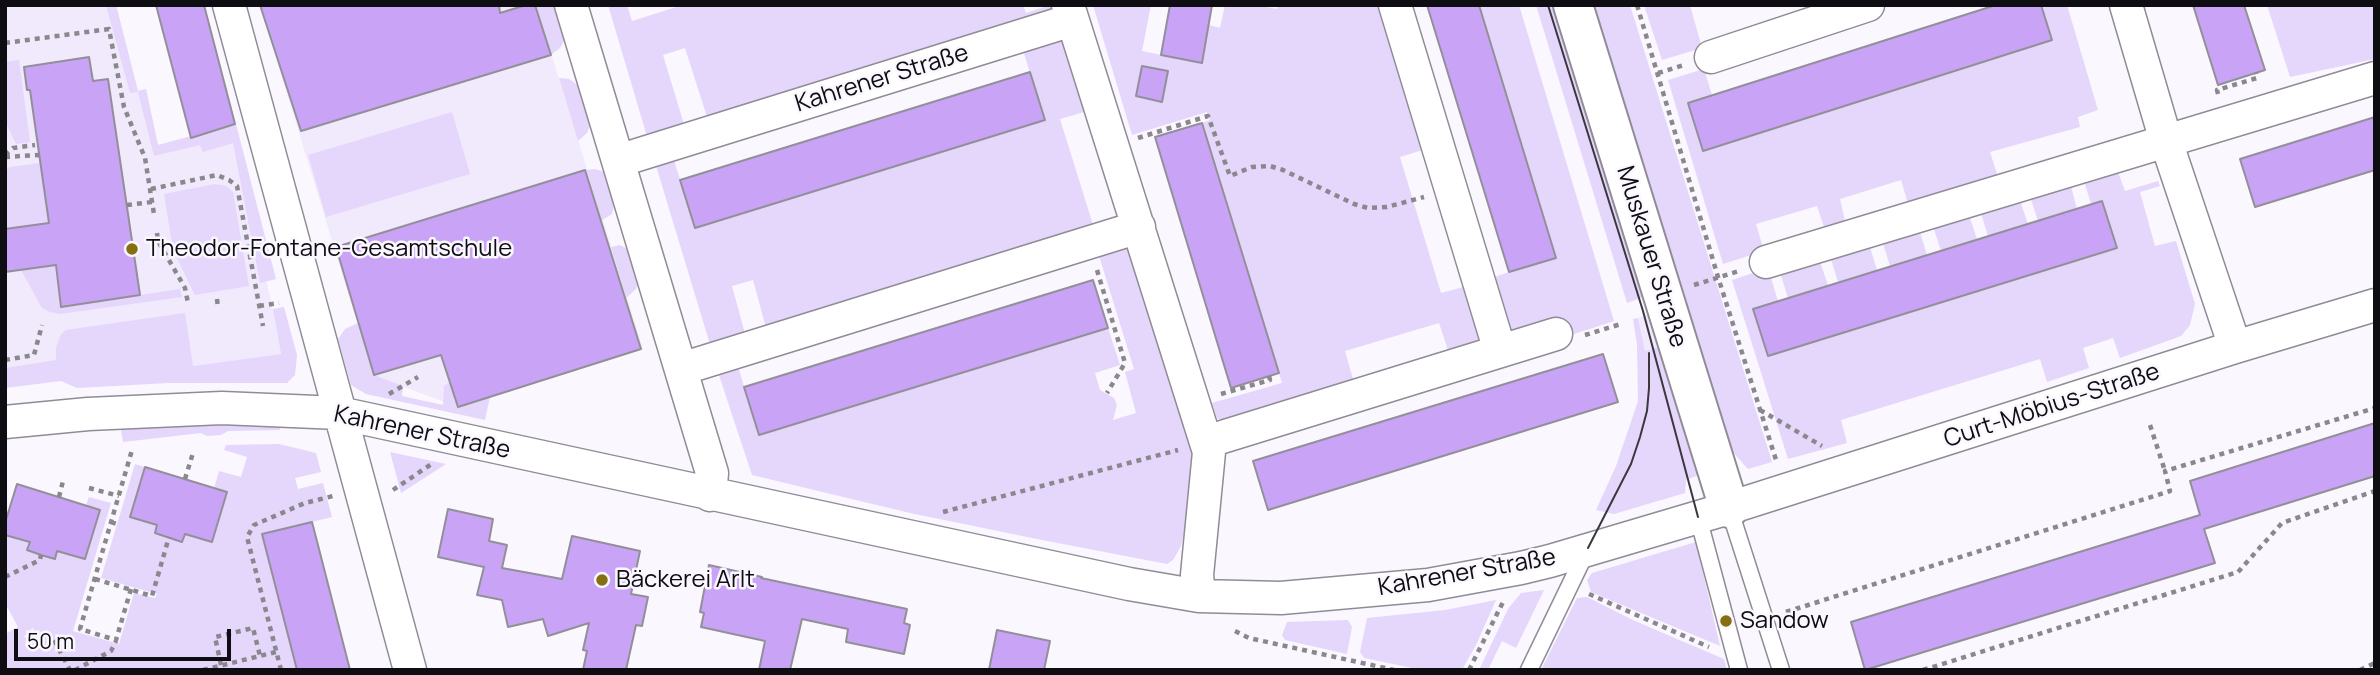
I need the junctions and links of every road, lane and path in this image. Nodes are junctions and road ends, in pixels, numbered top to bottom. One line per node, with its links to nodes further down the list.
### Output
1 (229, 5): 52 (street)
2 (571, 5): 19 (street)
3 (1395, 5): 20 (street)
4 (1573, 5): 71 (street, Muskauer Straße)
5 (1637, 5): 29 (path)
6 (1868, 5): 10 (street)
7 (2126, 5): 15 (street)
8 (1070, 12): 19 (street, Kahrener Straße); 25 (street, Kahrener Straße)
9 (5, 43): 21 (path)
10 (1712, 57)
11 (2256, 73): 13 (path)
12 (2375, 78): 15 (street)
13 (2253, 79)
14 (1128, 141): 20 (path)
15 (2166, 141): 28 (street); 41 (street)
16 (35, 145): 18 (path)
17 (39, 155): 18 (path)
18 (5, 156)
19 (618, 161): 44 (street)
20 (1451, 188): 42 (street)
21 (151, 190): 22 (path); 35 (path)
22 (152, 202): 23 (path); 24 (path)
23 (127, 205)
24 (154, 214)
25 (1139, 227): 27 (street); 55 (street, Kahrener Straße)
26 (157, 233): 32 (path)
27 (1089, 243): 44 (street); 47 (path)
28 (1766, 262)
29 (1718, 277): 30 (path); 51 (path)
30 (1682, 289)
31 (217, 299): 36 (path)
32 (188, 303)
33 (268, 305): 35 (path)
34 (2375, 305): 41 (street, Curt-Möbius-Straße)
35 (260, 306): 39 (path)
36 (218, 308)
37 (1621, 324): 40 (path)
38 (43, 325): 43 (path)
39 (263, 326)
40 (1570, 335): 42 (street)
41 (2235, 347): 71 (street, Curt-Möbius-Straße)
42 (1500, 351): 55 (street)
43 (5, 360)
44 (681, 369): 67 (street)
45 (1269, 376): 48 (path)
46 (418, 377): 49 (path)
47 (1107, 393)
48 (1218, 395)
49 (383, 398)
50 (2375, 408): 61 (path)
51 (1760, 410): 57 (path); 60 (path)
52 (339, 413): 53 (street, Kahrener Straße); 67 (street, Kahrener Straße); 96 (street)
53 (5, 422)
54 (2150, 425): 61 (path)
55 (1206, 442): 72 (path); 83 (street, Kahrener Straße)
56 (132, 450): 68 (path)
57 (1829, 450)
58 (193, 453): 62 (path)
59 (441, 458): 65 (path)
60 (1778, 466)
61 (2165, 471): 84 (path)
62 (186, 479)
63 (63, 481): 70 (path)
64 (89, 488): 68 (path)
65 (393, 490)
66 (2375, 491): 101 (path)
67 (710, 495): 83 (street, Kahrener Straße)
68 (119, 496): 73 (path)
69 (334, 496): 88 (path)
70 (58, 497)
71 (1714, 512): 76 (street, Kahrener Straße); 84 (lane); 91 (lane)
72 (933, 514)
73 (111, 522): 74 (path); 79 (path)
74 (120, 525)
75 (169, 537): 82 (path)
76 (1588, 548): 78 (street, Kahrener Straße); 81 (lane)
77 (41, 555): 80 (path)
78 (1521, 568): 83 (street, Kahrener Straße); 98 (path)
79 (94, 576): 82 (path); 87 (path)
80 (5, 577)
81 (1570, 585): 91 (path); 99 (lane)
82 (131, 589): 87 (path)
83 (1199, 596)
84 (1765, 618): 100 (lane)
85 (1235, 631): 97 (path)
86 (54, 640): 93 (path)
87 (116, 640): 93 (path)
88 (276, 652): 89 (path); 95 (path)
89 (260, 656): 92 (path); 92 (path)
90 (2375, 663): 102 (path)
91 (1738, 664)
92 (221, 665): 94 (path)
93 (73, 670)
94 (203, 670)
95 (281, 670)
96 (410, 670)
97 (1394, 670)
98 (1469, 670)
99 (1529, 670)
100 (1781, 670)
101 (1923, 670)
102 (2360, 670)

